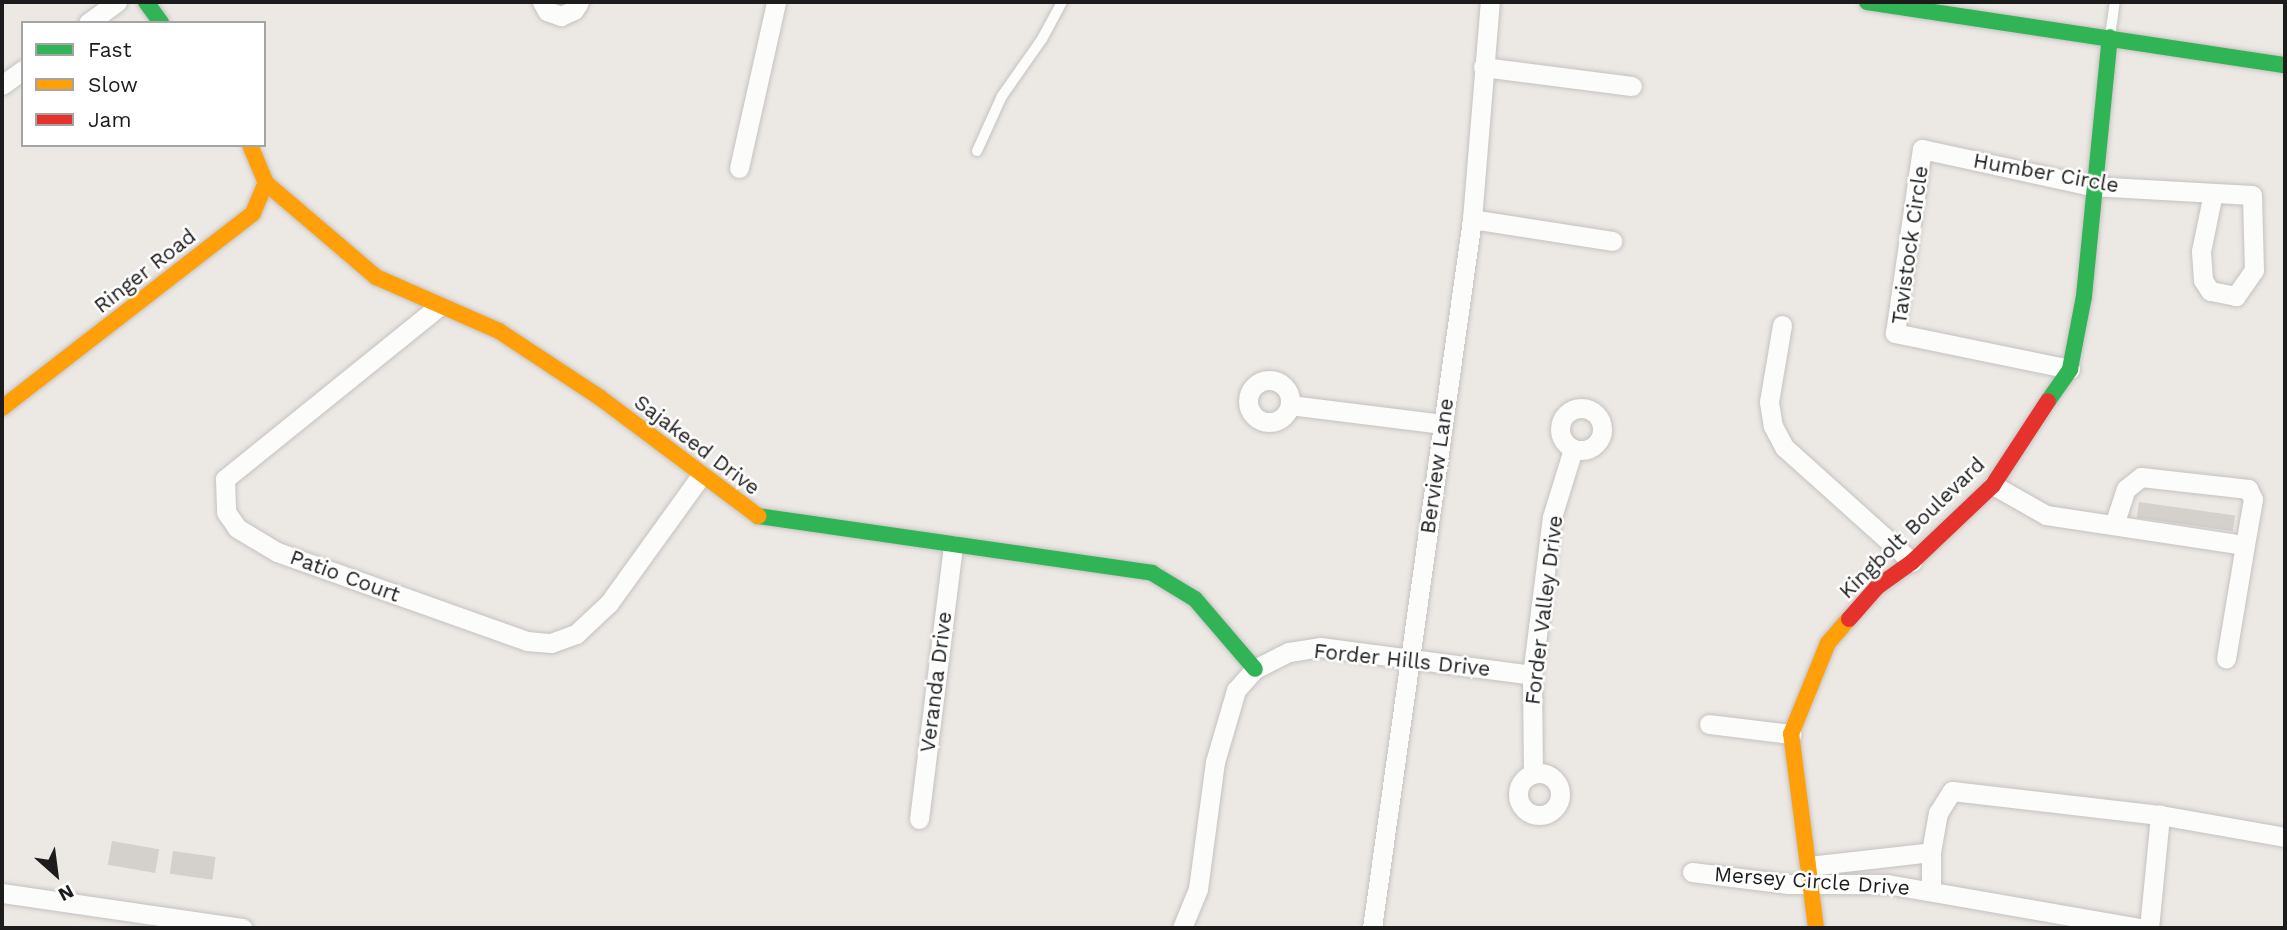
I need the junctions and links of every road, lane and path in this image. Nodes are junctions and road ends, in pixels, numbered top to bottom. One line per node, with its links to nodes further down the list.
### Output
1 (117, 2): 10 (street)
2 (146, 2): 11 (street)
3 (542, 2): 4 (street)
4 (579, 2)
5 (776, 2): 21 (street)
6 (1062, 2): 20 (lane)
7 (1490, 2): 14 (street, Berview Lane)
8 (1867, 2): 12 (street)
9 (2115, 2): 12 (lane)
10 (91, 21)
11 (160, 21)
12 (2110, 37): 13 (street); 23 (street, Kingbolt Boulevard)
13 (2285, 65)
14 (1483, 67): 17 (street); 25 (street, Berview Lane)
15 (21, 71): 16 (street)
16 (2, 85)
17 (1632, 86)
18 (251, 147): 22 (street)
19 (1922, 149): 23 (street, Humber Circle); 29 (street, Tavistock Circle)
20 (977, 151)
21 (739, 168)
22 (267, 183): 27 (street, Sajakeed Drive); 31 (street, Ringer Road)
23 (2091, 186): 24 (street, Humber Circle); 29 (street, Kingbolt Boulevard)
24 (2213, 193): 24 (street, Humber Circle)
25 (1472, 219): 26 (street); 32 (street, Berview Lane)
26 (1612, 241)
27 (439, 307): 34 (street, Sajakeed Drive); 34 (street, Patio Court)
28 (1782, 325): 39 (street)
29 (2070, 369): 35 (street, Kingbolt Boulevard)
30 (1290, 405): 32 (street)
31 (2, 408)
32 (1443, 424): 41 (street, Berview Lane)
33 (1573, 449): 43 (street, Forder Valley Drive)
34 (700, 477): 37 (street, Sajakeed Drive)
35 (1993, 485): 36 (street); 39 (street, Kingbolt Boulevard)
36 (2114, 525): 38 (street); 38 (street)
37 (953, 545): 42 (street, Sajakeed Drive); 48 (street, Veranda Drive)
38 (2245, 545): 40 (street)
39 (1912, 562): 45 (street, Kingbolt Boulevard)
40 (2226, 658)
41 (1411, 659): 42 (street, Forder Hills Drive); 43 (street, Forder Hills Drive); 57 (street, Berview Lane)
42 (1255, 669): 56 (street, Forder Hills Drive)
43 (1532, 675): 46 (street, Forder Valley Drive)
44 (1709, 724): 45 (street)
45 (1791, 734): 52 (street, Kingbolt Boulevard)
46 (1534, 774)
47 (2160, 815): 49 (street); 50 (street); 60 (street)
48 (919, 819)
49 (2285, 836)
50 (1931, 852): 52 (street, Mersey Circle Drive); 53 (street)
51 (1692, 872): 52 (street, Mersey Circle Drive)
52 (1811, 875): 53 (street, Mersey Circle Drive); 58 (street, Kingbolt Boulevard)
53 (1931, 890): 59 (street, Mersey Circle Drive)
54 (2, 893): 55 (street)
55 (242, 928)
56 (1182, 928)
57 (1373, 928)
58 (1816, 928)
59 (2140, 928)
60 (2149, 928)

